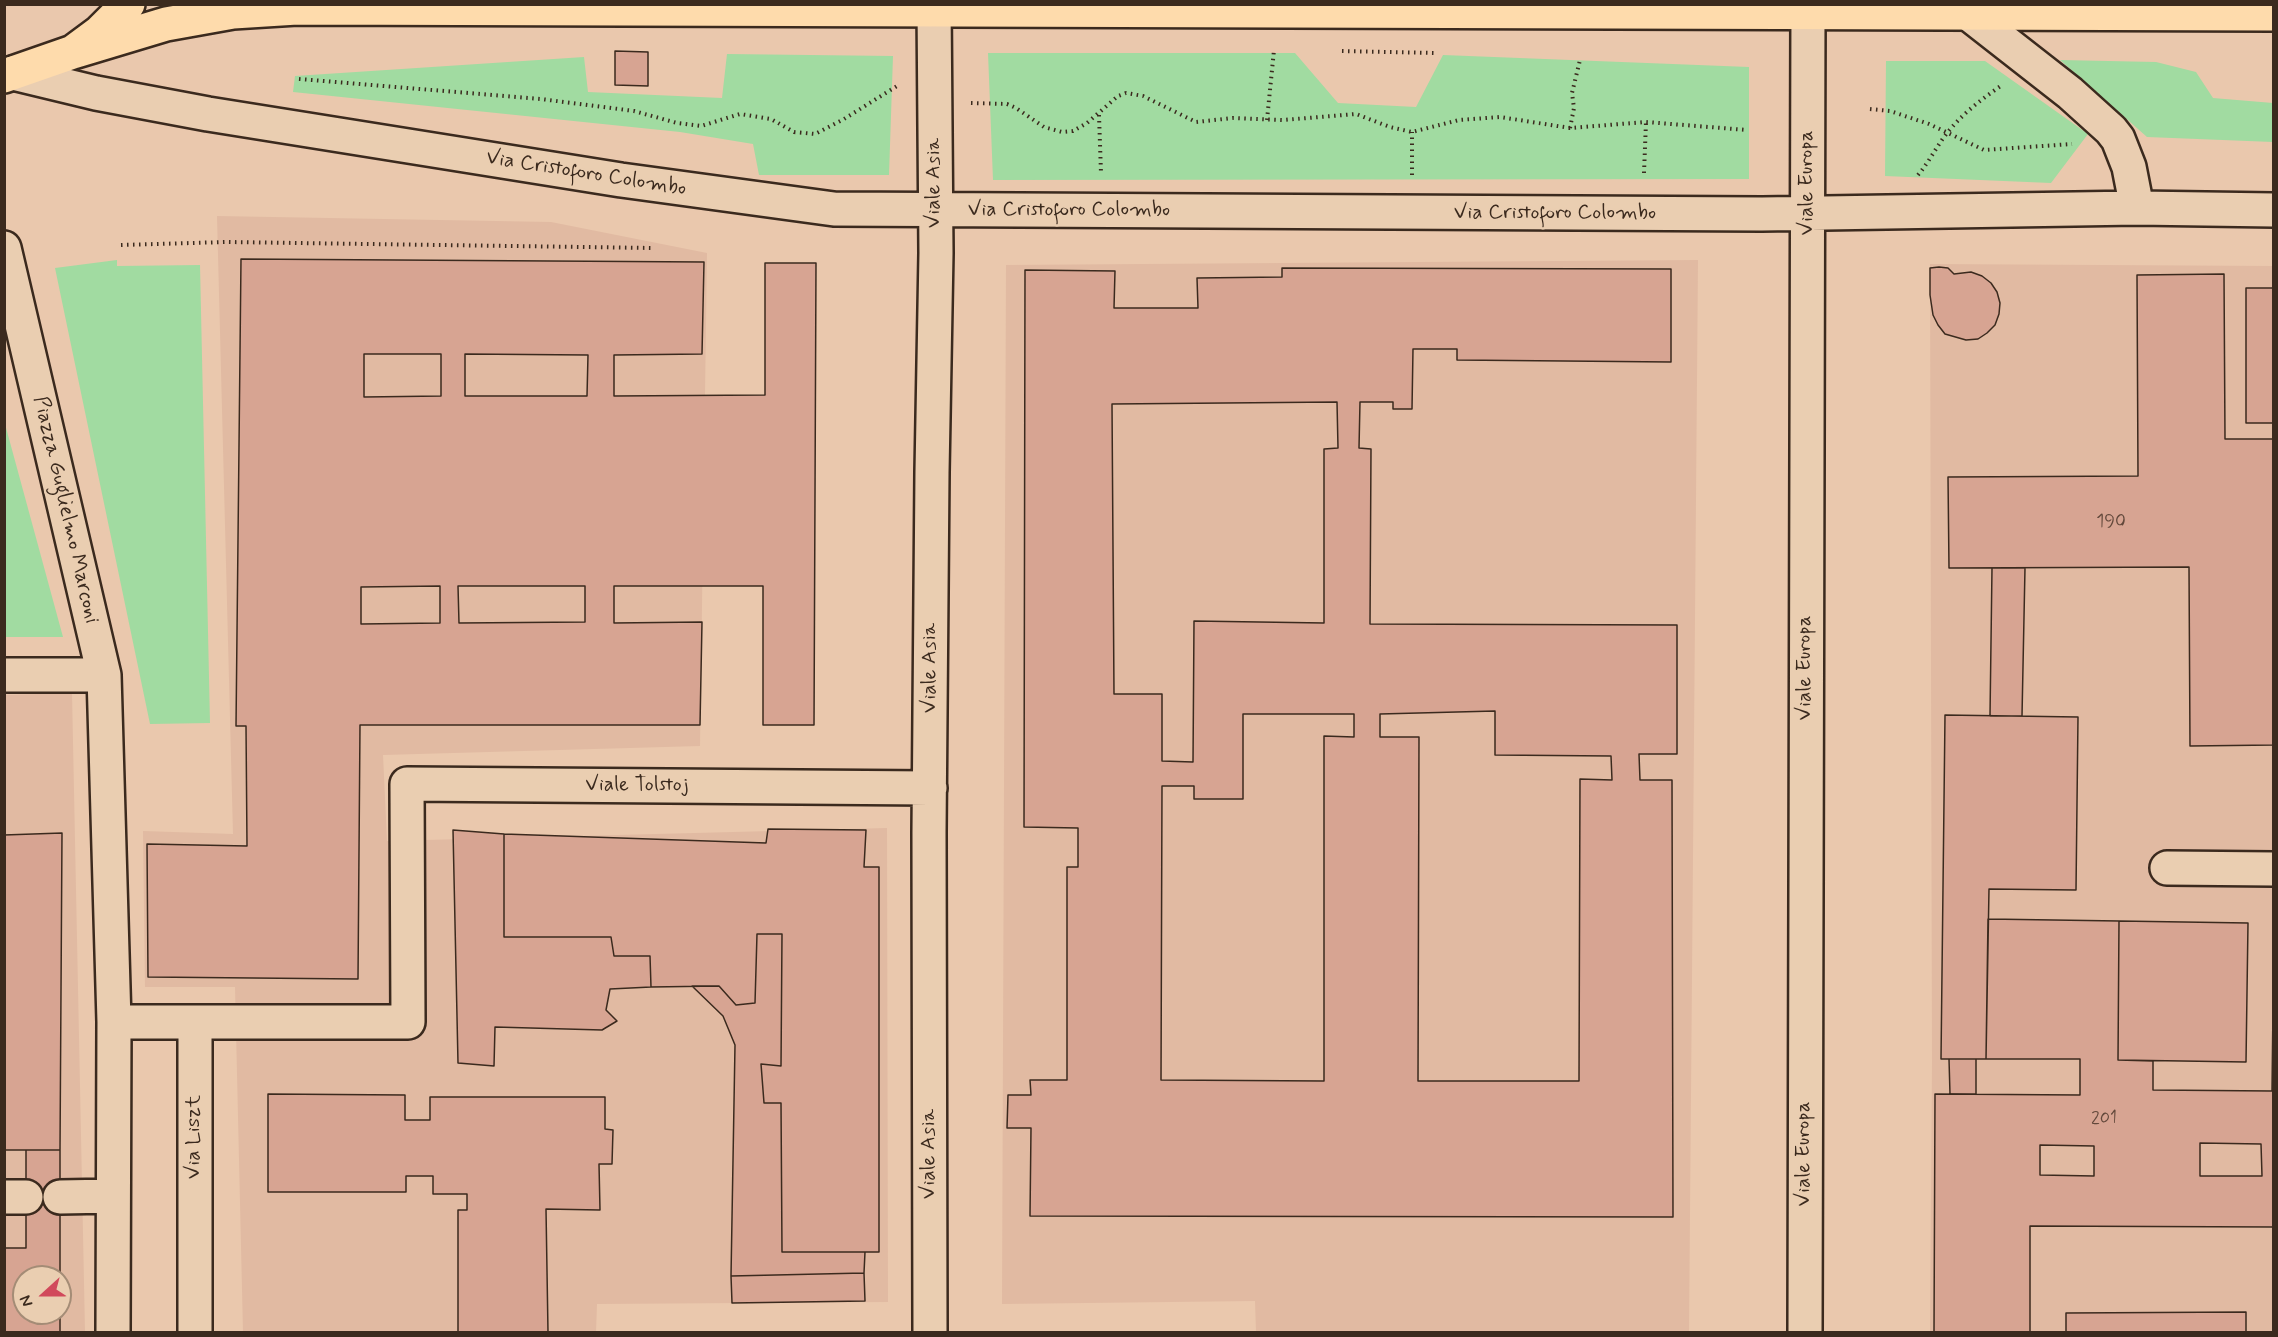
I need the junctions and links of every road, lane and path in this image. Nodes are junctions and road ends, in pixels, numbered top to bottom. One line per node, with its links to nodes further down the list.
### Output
1 (128, 4): 8 (main road)
2 (934, 7): 3 (main road); 8 (main road); 31 (street, Viale Asia)
3 (1808, 9): 4 (main road); 32 (street, Viale Europa)
4 (1969, 14): 5 (main road); 24 (street)
5 (2274, 14)
6 (1274, 50): 18 (path)
7 (1335, 51): 9 (path)
8 (73, 52): 11 (main road)
9 (1437, 53)
10 (1580, 60): 20 (path)
11 (9, 75): 31 (street, Via Cristoforo Colombo)
12 (299, 79): 13 (path)
13 (900, 84)
14 (2003, 84): 23 (path)
15 (968, 103): 17 (path)
16 (1870, 109): 23 (path)
17 (1099, 114): 18 (path); 26 (path)
18 (1267, 120): 22 (path)
19 (1646, 122): 20 (path); 21 (path); 25 (path)
20 (1570, 128): 22 (path)
21 (1747, 130)
22 (1412, 132): 27 (path)
23 (1947, 132): 24 (path); 28 (path)
24 (2124, 152): 29 (street)
25 (1644, 173)
26 (1101, 175)
27 (1412, 175)
28 (1916, 178)
29 (2137, 208): 30 (street, Via Cristoforo Colombo); 32 (street, Via Cristoforo Colombo)
30 (2274, 210)
31 (935, 211): 32 (street, Via Cristoforo Colombo); 38 (street, Viale Asia)
32 (1808, 214): 48 (street, Viale Europa)
33 (121, 245): 35 (path)
34 (4, 248): 37 (street, Piazza Guglielmo Marconi)
35 (653, 248)
36 (4, 675): 37 (street)
37 (104, 675): 41 (street)
38 (930, 788): 42 (street, Viale Tolstoj); 47 (street, Viale Asia)
39 (2167, 868): 40 (street)
40 (2274, 868)
41 (114, 1022): 42 (street); 43 (street)
42 (195, 1022): 46 (street, Via Liszt)
43 (113, 1196): 44 (street); 45 (street)
44 (60, 1197)
45 (113, 1332)
46 (195, 1332)
47 (930, 1332)
48 (1805, 1332)

